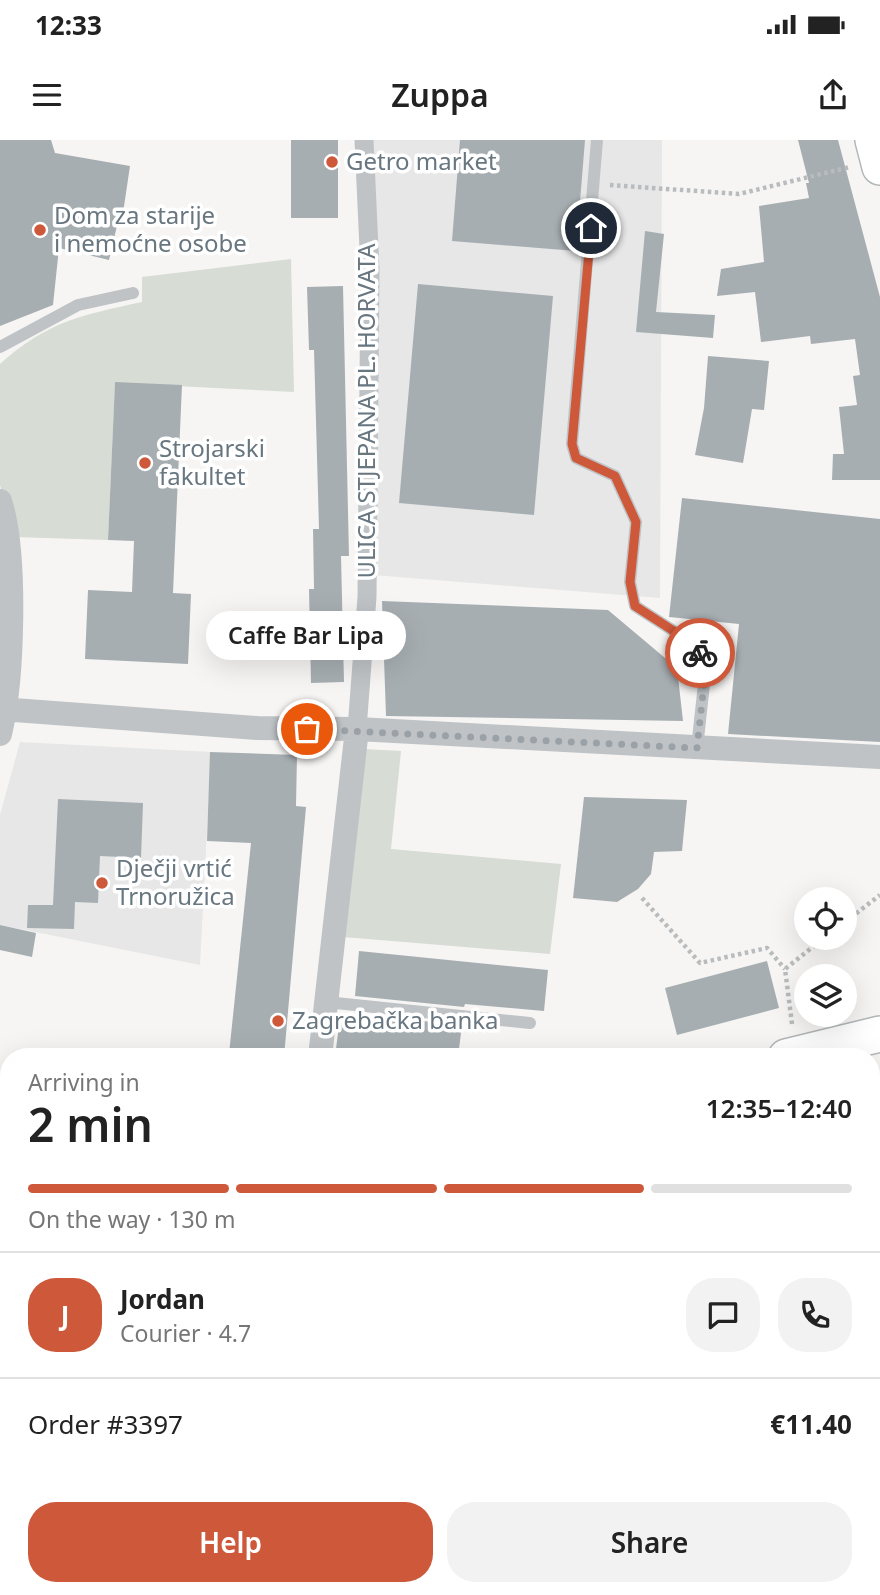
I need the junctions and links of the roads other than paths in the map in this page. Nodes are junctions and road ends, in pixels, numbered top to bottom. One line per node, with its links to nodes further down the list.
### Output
1 (364, 140): 7 (street, ULICA STJEPANA PL. HORVATA)
2 (597, 140): 9 (lane)
3 (133, 293): 4 (lane)
4 (0, 347)
5 (0, 501): 6 (street)
6 (3, 709): 7 (street); 8 (street)
7 (357, 729): 9 (street); 11 (street, ULICA STJEPANA PL. HORVATA)
8 (0, 734)
9 (697, 748): 10 (street)
10 (880, 757)
11 (326, 1002): 12 (lane); 15 (street, ULICA STJEPANA PL. HORVATA)
12 (530, 1023)
13 (880, 1034): 14 (main road)
14 (789, 1040)
15 (321, 1048)

